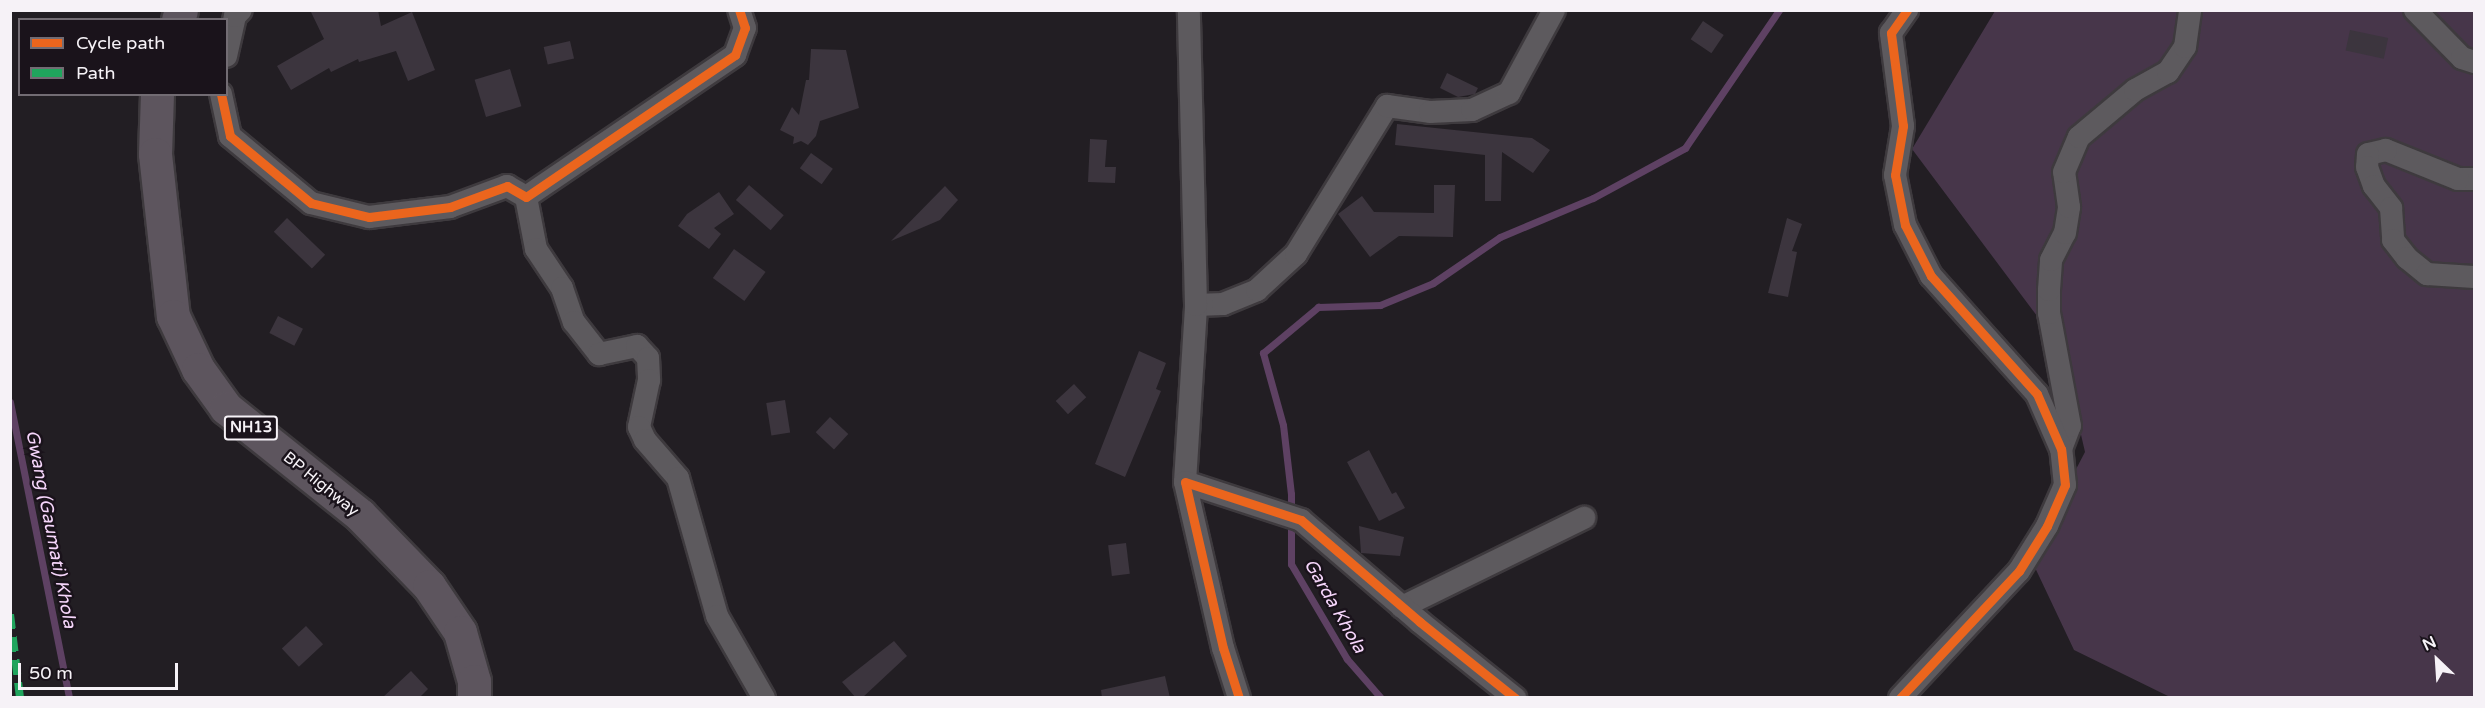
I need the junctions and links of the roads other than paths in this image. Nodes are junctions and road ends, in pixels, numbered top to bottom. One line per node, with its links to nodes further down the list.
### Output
1 (241, 10): 8 (street)
2 (739, 10): 13 (street)
3 (1189, 10): 15 (street)
4 (1554, 10): 15 (street)
5 (1907, 10): 16 (street)
6 (2190, 10): 16 (street)
7 (2415, 10): 9 (street)
8 (228, 47)
9 (2475, 62)
10 (157, 96): 20 (highway, BP Highway / NH13)
11 (221, 96): 13 (street)
12 (2475, 179): 14 (street)
13 (526, 197): 21 (street)
14 (2475, 277)
15 (1196, 305): 17 (street)
16 (2061, 449): 24 (street)
17 (1185, 482): 19 (street); 22 (street)
18 (1584, 518): 19 (street)
19 (1402, 607): 23 (street)
20 (474, 698)
21 (764, 698)
22 (1239, 698)
23 (1515, 698)
24 (1900, 698)

